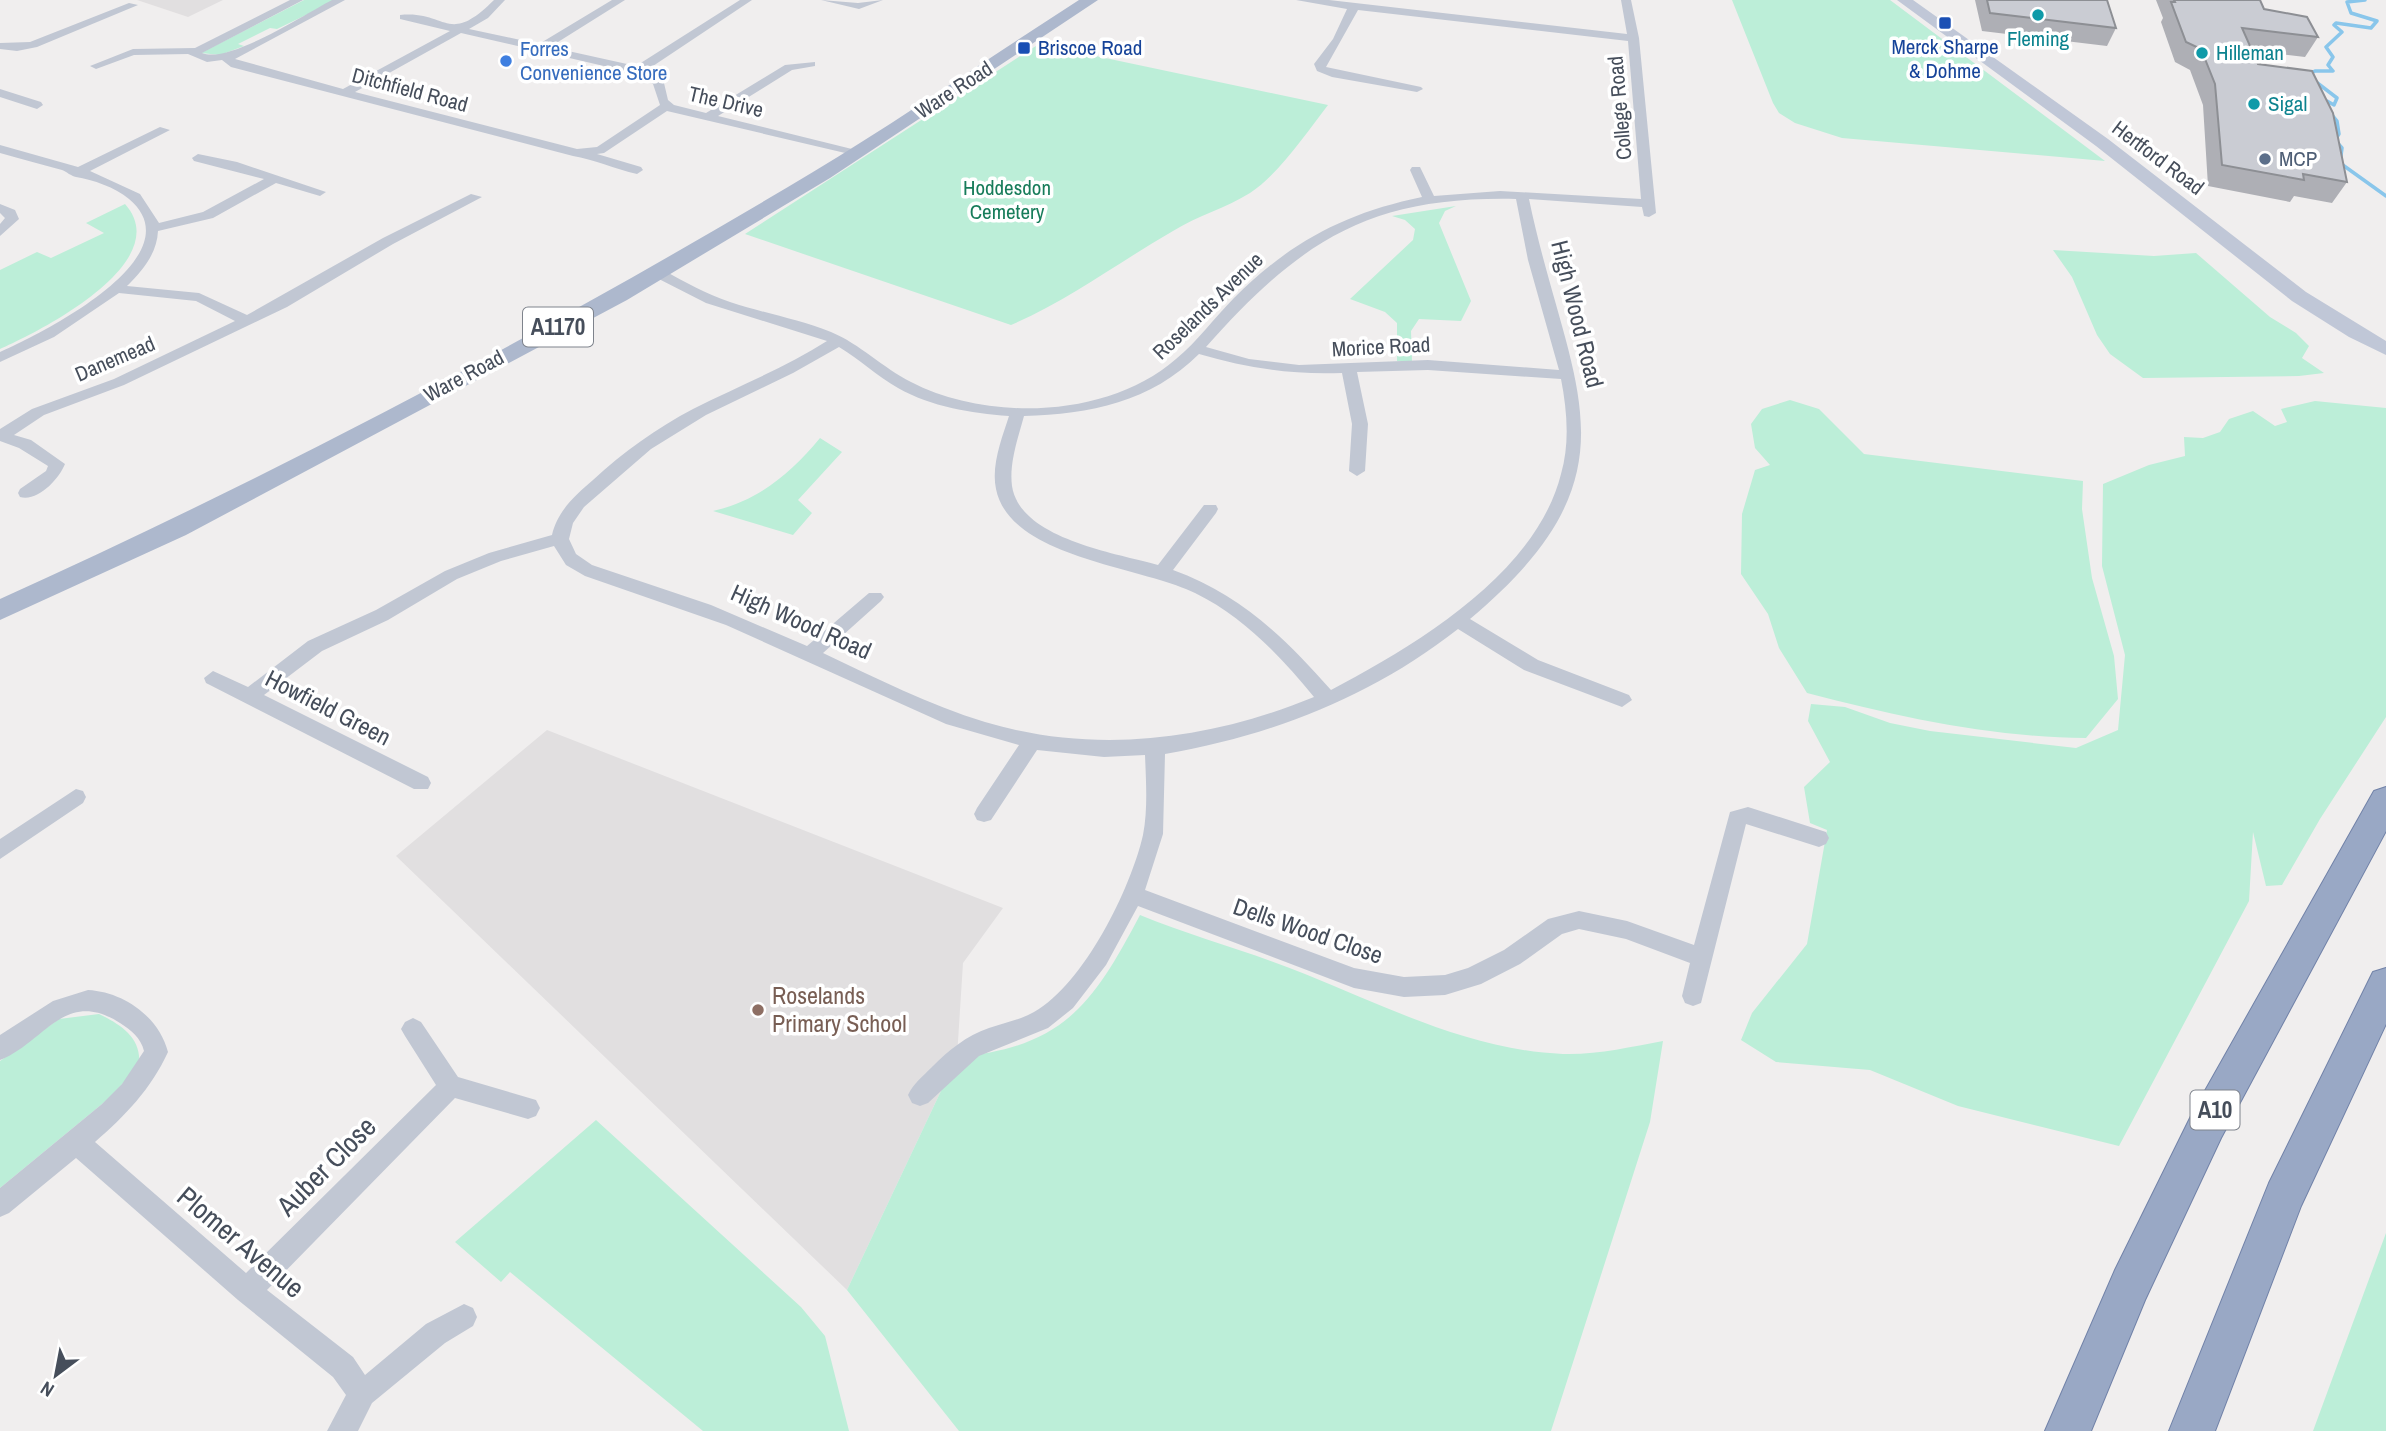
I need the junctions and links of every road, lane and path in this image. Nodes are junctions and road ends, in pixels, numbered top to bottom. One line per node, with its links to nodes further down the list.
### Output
1 (298, 0): 19 (street, Ditchfield Road)
2 (340, 0): 20 (street, Ditchfield Road)
3 (500, 0): 15 (street)
4 (620, 0): 18 (street)
5 (747, 0): 23 (street)
6 (826, 0): 7 (street)
7 (878, 0)
8 (1090, 0): 36 (main road, Ware Road / A1170)
9 (1301, 0): 13 (street)
10 (1626, 0): 16 (street, College Road)
11 (1904, 0): 56 (main road, Hertford Road)
12 (133, 5): 17 (street)
13 (1354, 6): 16 (street); 24 (street)
14 (404, 18): 15 (street, The Drive)
15 (459, 30): 18 (street, The Drive); 26 (street)
16 (1633, 38): 48 (street, College Road)
17 (0, 46)
18 (540, 48): 23 (street, The Drive)
19 (194, 51): 20 (street, Ditchfield Road); 22 (street, Ditchfield Road)
20 (228, 56): 26 (street, Ditchfield Road)
21 (811, 64): 31 (street)
22 (96, 66)
23 (638, 70): 30 (street, The Drive)
24 (1417, 89)
25 (0, 93): 27 (street)
26 (345, 93): 37 (street, Ditchfield Road)
27 (17, 99): 28 (street); 29 (street)
28 (37, 105)
29 (0, 106)
30 (666, 106): 31 (street, The Drive); 37 (street)
31 (707, 117): 36 (street, The Drive)
32 (164, 130): 34 (street)
33 (121, 133): 34 (street)
34 (142, 140): 41 (street)
35 (0, 149): 41 (street)
36 (858, 152): 51 (main road, Ware Road / A1170)
37 (589, 154): 39 (street, Ditchfield Road)
38 (198, 158): 42 (street)
39 (637, 170)
40 (1416, 170): 46 (street)
41 (76, 173): 49 (street)
42 (275, 178): 43 (street); 49 (street)
43 (320, 192)
44 (1522, 196): 46 (street, Roselands Avenue); 48 (street, Roselands Avenue); 59 (street, High Wood Road)
45 (476, 197): 53 (street, Danemead)
46 (1430, 201): 55 (street, Roselands Avenue)
47 (0, 208): 50 (street)
48 (1648, 208)
49 (152, 229): 52 (street)
50 (0, 232)
51 (658, 273): 54 (street, Roselands Avenue); 68 (main road, Ware Road / A1170)
52 (116, 289): 53 (street); 57 (street)
53 (247, 321): 61 (street, Danemead)
54 (839, 340): 60 (street, Roselands Avenue); 65 (street)
55 (1198, 349): 58 (street, Morice Road); 60 (street, Roselands Avenue)
56 (2386, 349)
57 (0, 358)
58 (1349, 370): 59 (street, Morice Road); 62 (street)
59 (1569, 374): 69 (street, High Wood Road)
60 (1018, 411): 66 (street)
61 (0, 436): 63 (street)
62 (1357, 471)
63 (26, 493)
64 (1210, 509): 66 (street)
65 (560, 539): 70 (street, High Wood Road); 72 (street)
66 (1162, 573): 73 (street)
67 (875, 597): 70 (street)
68 (0, 610)
69 (1457, 620): 73 (street, High Wood Road); 74 (street)
70 (810, 654): 75 (street, High Wood Road)
71 (213, 678): 72 (street, Howfield Green)
72 (250, 696): 77 (street, Howfield Green)
73 (1326, 699): 76 (street, High Wood Road)
74 (1622, 700)
75 (1032, 742): 76 (street, High Wood Road); 80 (street)
76 (1155, 749): 83 (street)
77 (421, 783)
78 (76, 797): 82 (street)
79 (2386, 800): 98 (highway, A10)
80 (984, 814)
81 (1819, 838): 84 (street)
82 (0, 850)
83 (1131, 894): 84 (street, Dells Wood Close); 90 (street)
84 (1702, 958): 86 (street)
85 (2386, 984): 99 (highway)
86 (1693, 996)
87 (413, 1029): 89 (street)
88 (0, 1049): 92 (street)
89 (451, 1086): 91 (street); 94 (street, Auber Close)
90 (920, 1095)
91 (528, 1108)
92 (75, 1141): 93 (street); 94 (street, Plomer Avenue)
93 (0, 1204)
94 (247, 1291): 96 (street, Plomer Avenue)
95 (464, 1317): 96 (street)
96 (360, 1395): 97 (street)
97 (341, 1431)
98 (2068, 1431)
99 (2192, 1431)

